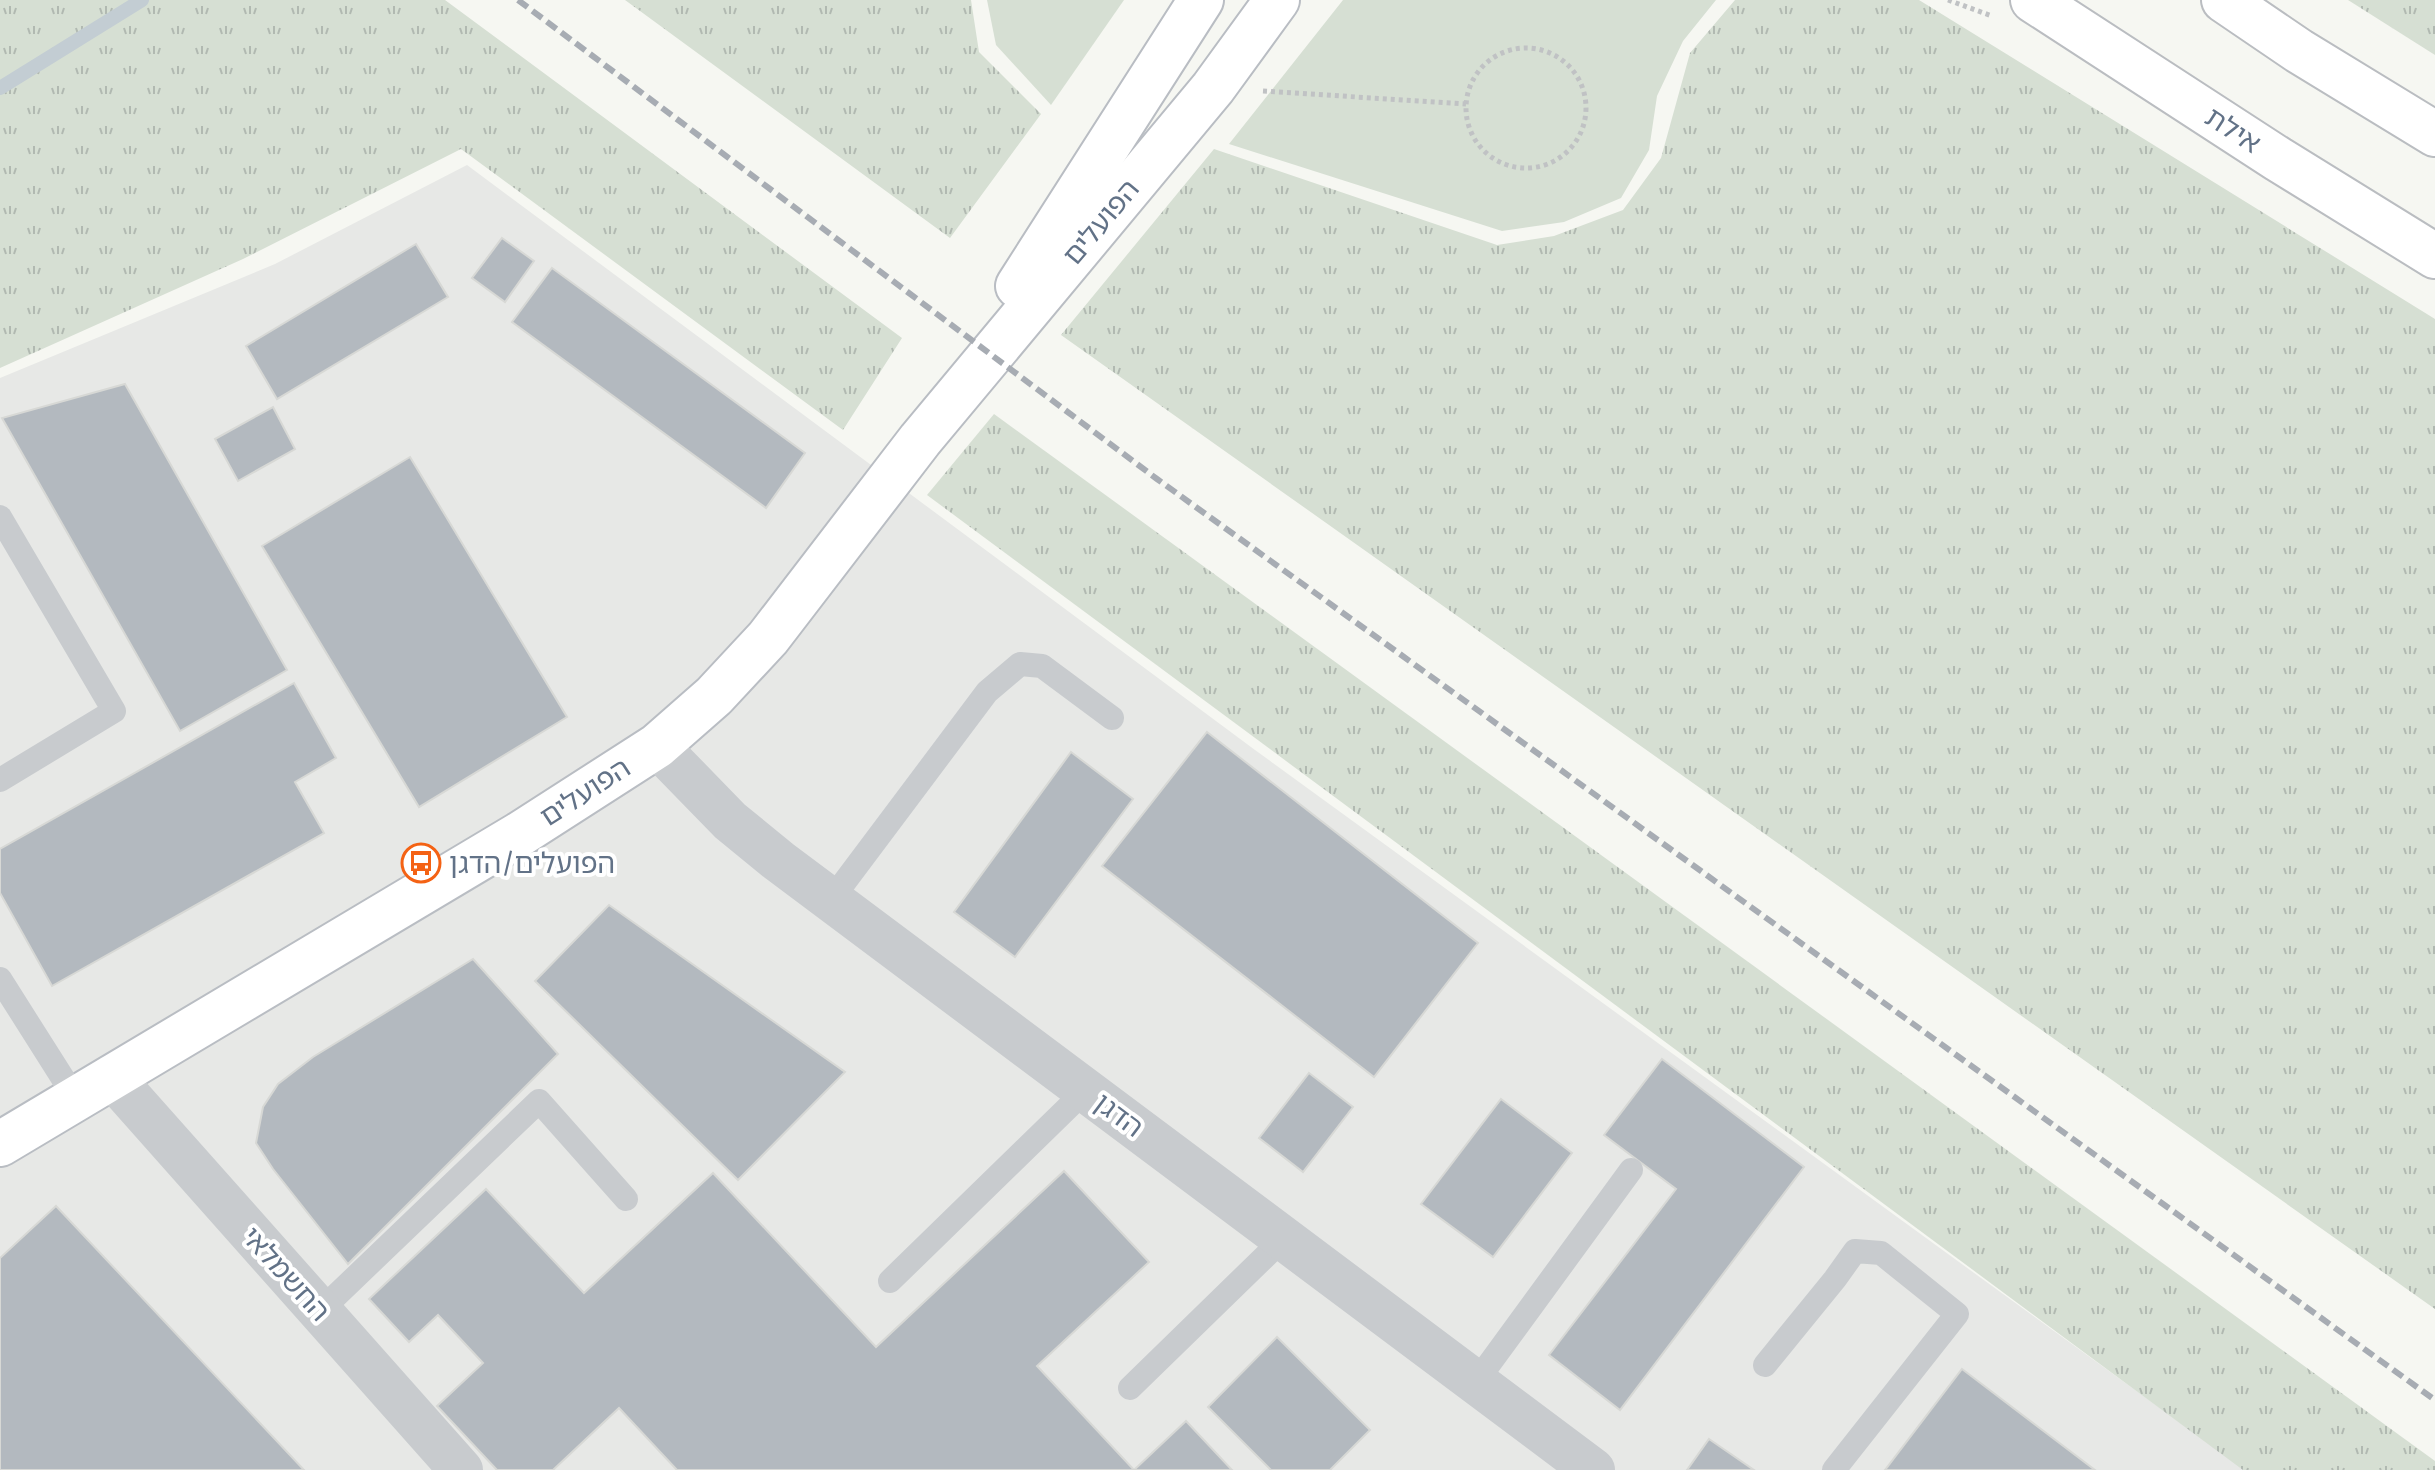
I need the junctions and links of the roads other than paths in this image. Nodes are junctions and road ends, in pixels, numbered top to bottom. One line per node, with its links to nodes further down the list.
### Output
1 (1201, 0): 7 (street, הפועלים)
2 (1277, 0): 7 (street, הפועלים)
3 (2033, 0): 6 (street, אילת)
4 (2224, 0): 5 (street)
5 (2435, 134)
6 (2435, 256)
7 (920, 440): 10 (street, הפועלים)
8 (0, 517): 11 (lane)
9 (1112, 718): 12 (lane)
10 (657, 746): 12 (street, הדגן); 14 (street, הפועלים)
11 (0, 780)
12 (831, 900): 15 (street, הדגן)
13 (0, 979): 16 (lane)
14 (112, 1077): 16 (street, הפועלים); 22 (street, החשמלאי)
15 (1086, 1090): 20 (street, הדגן); 21 (lane)
16 (76, 1099): 17 (street, הפועלים)
17 (0, 1144)
18 (1631, 1170): 24 (lane)
19 (626, 1199): 22 (lane)
20 (1284, 1238): 24 (street, הדגן); 25 (lane)
21 (890, 1281)
22 (320, 1311): 26 (street, החשמלאי)
23 (1765, 1365): 28 (lane)
24 (1476, 1382): 27 (street, הדגן)
25 (1130, 1388)
26 (460, 1470)
27 (1593, 1470)
28 (1834, 1470)

